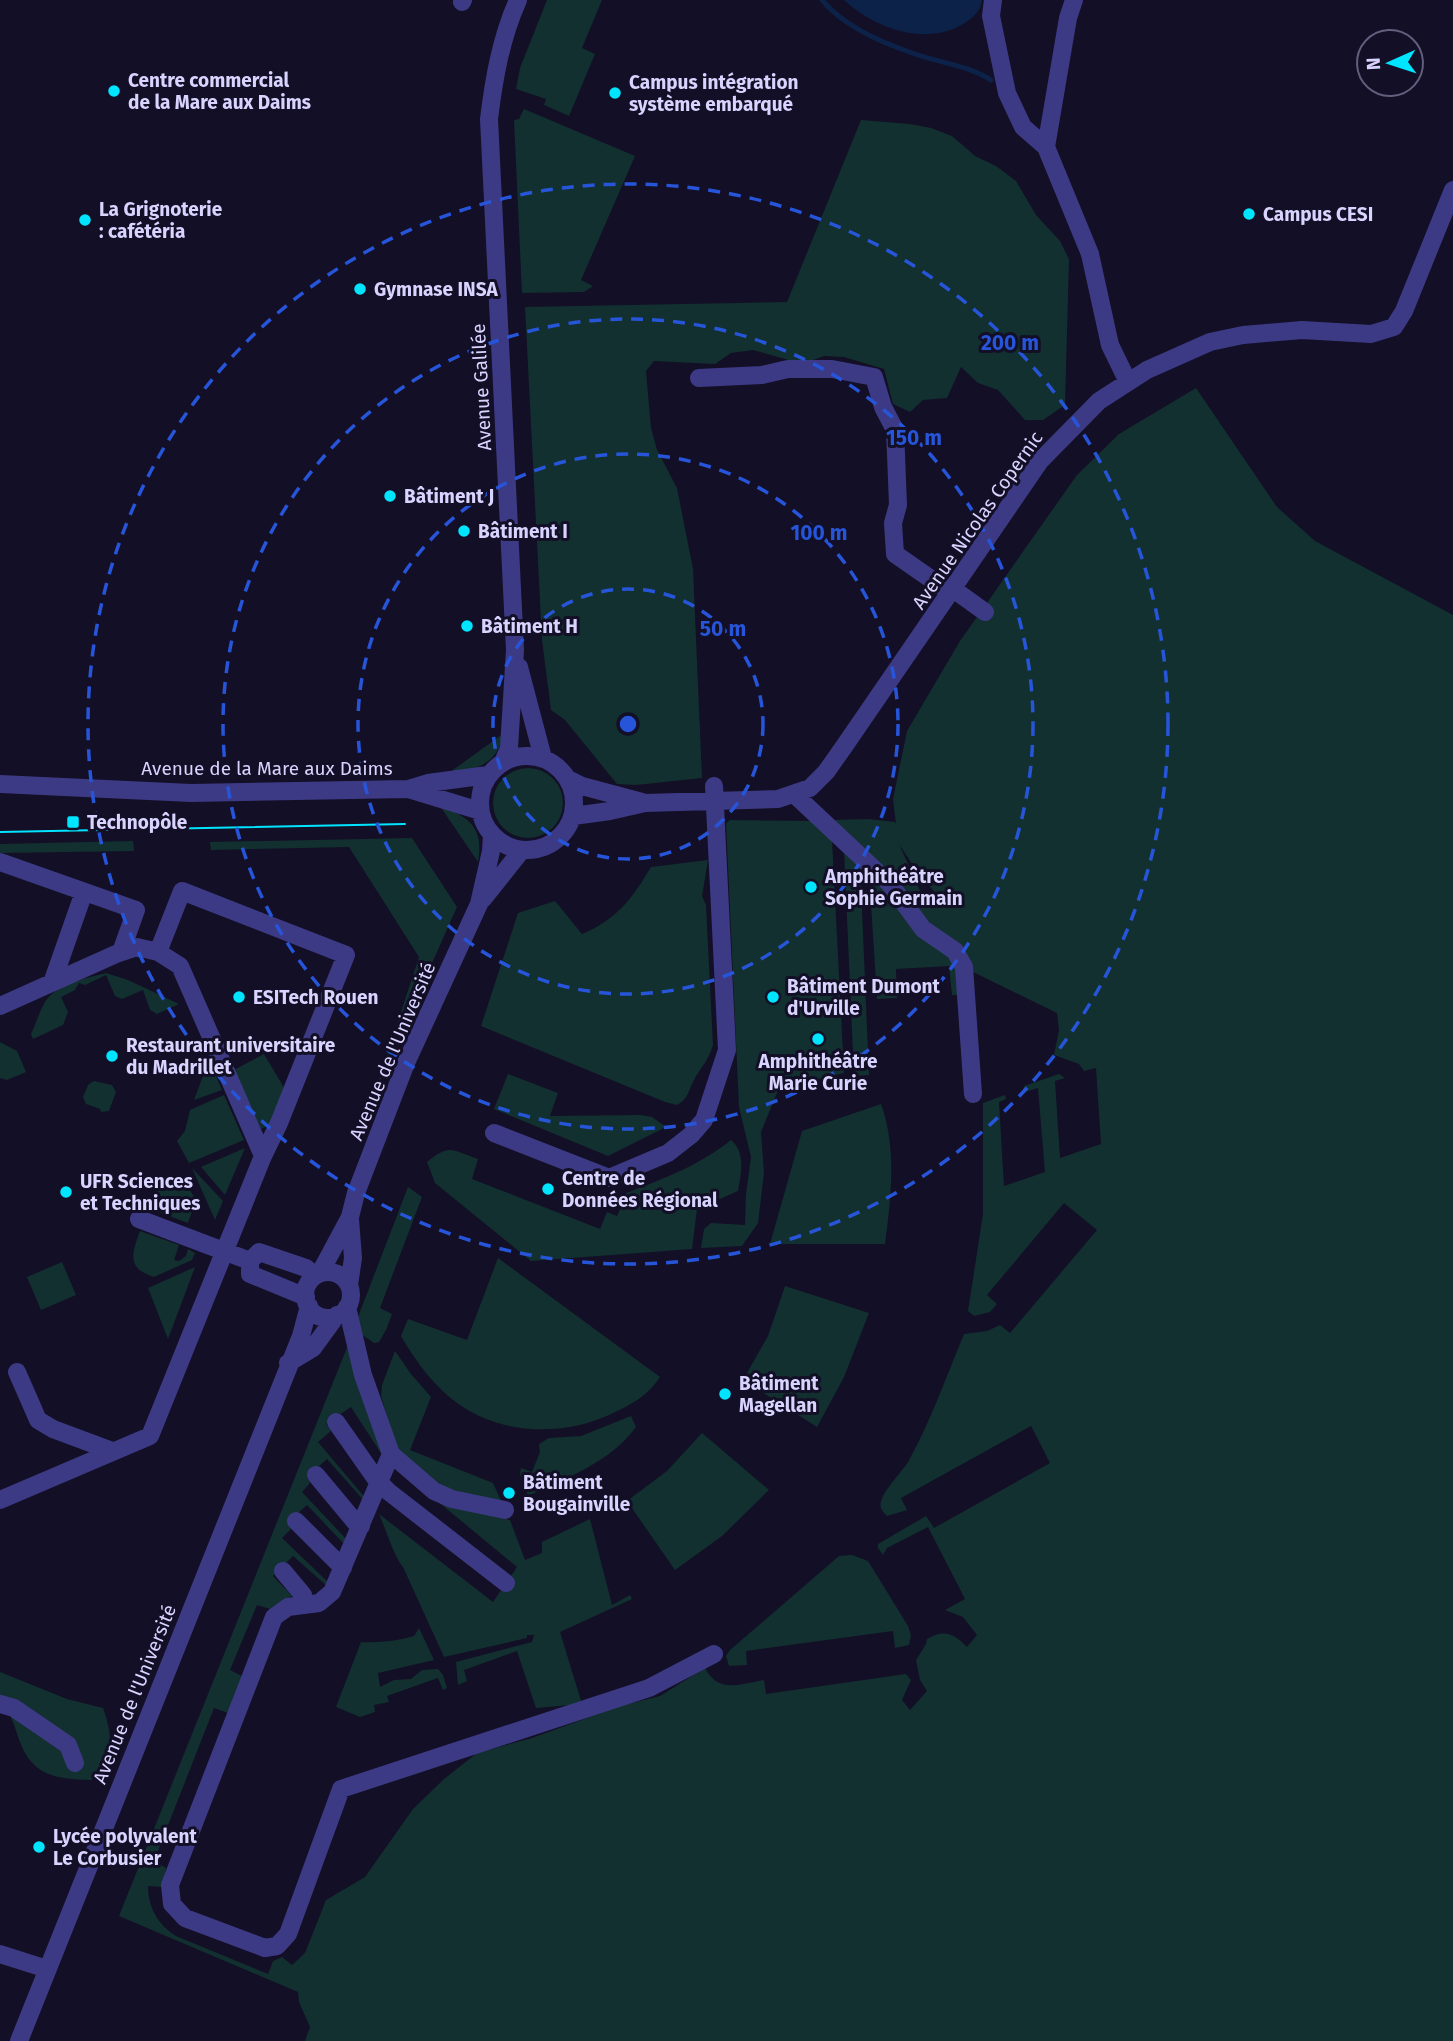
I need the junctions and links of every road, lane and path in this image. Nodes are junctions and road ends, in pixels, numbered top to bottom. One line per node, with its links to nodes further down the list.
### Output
1 (518, 0): 11 (street, Avenue Galilée)
2 (993, 0): 4 (street)
3 (1074, 0): 4 (street)
4 (1046, 147): 8 (street)
5 (1453, 190): 6 (street)
6 (1448, 217): 8 (street, Avenue Nicolas Copernic)
7 (699, 378): 9 (street)
8 (1128, 382): 9 (street, Avenue Nicolas Copernic)
9 (952, 591): 10 (street); 19 (street, Avenue Nicolas Copernic)
10 (985, 612)
11 (515, 650): 12 (street, Avenue Galilée); 13 (street, Avenue Galilée)
12 (543, 758): 13 (street); 15 (street)
13 (503, 762): 14 (street)
14 (488, 775): 17 (street, Avenue de la Mare aux Daims); 21 (street)
15 (568, 779): 20 (street, Avenue Nicolas Copernic); 22 (street)
16 (0, 784): 17 (street, Avenue de la Mare aux Daims)
17 (408, 789): 21 (street, Avenue de la Mare aux Daims)
18 (714, 793): 19 (street, Avenue Nicolas Copernic); 20 (street, Avenue Nicolas Copernic); 33 (street)
19 (795, 795): 32 (street)
20 (646, 803): 22 (street, Avenue Nicolas Copernic)
21 (480, 811): 23 (street)
22 (573, 816): 24 (street)
23 (492, 835): 24 (street); 27 (street, Avenue de l'Université)
24 (522, 850): 27 (street, Avenue de l'Université)
25 (0, 862): 26 (street)
26 (84, 891): 28 (street); 30 (street)
27 (479, 904): 35 (street, Avenue de l'Université)
28 (121, 952): 29 (street); 30 (street)
29 (158, 952): 34 (street); 34 (street)
30 (52, 983): 31 (street)
31 (0, 1006)
32 (973, 1094)
33 (494, 1133)
34 (263, 1156): 37 (street)
35 (350, 1217): 39 (street, Avenue de l'Université); 40 (street, Avenue de l'Université)
36 (139, 1219): 37 (street)
37 (225, 1252): 38 (street); 46 (street)
38 (250, 1261): 39 (street); 41 (street)
39 (318, 1275): 40 (street); 41 (street)
40 (349, 1285): 42 (street)
41 (307, 1301): 42 (street); 43 (street, Avenue de l'Université)
42 (342, 1311): 43 (street); 47 (street)
43 (288, 1363): 62 (street, Avenue de l'Université)
44 (17, 1372): 46 (street)
45 (336, 1422): 49 (street)
46 (112, 1451): 50 (street)
47 (391, 1454): 49 (street); 51 (street)
48 (316, 1475): 53 (street)
49 (380, 1481): 53 (street); 56 (street)
50 (0, 1500)
51 (505, 1510)
52 (296, 1521): 54 (street)
53 (361, 1526): 54 (street)
54 (343, 1568): 57 (street)
55 (282, 1571): 57 (street)
56 (506, 1583)
57 (304, 1605): 58 (street)
58 (713, 1654)
59 (0, 1704): 60 (street)
60 (75, 1763)
61 (0, 1954): 62 (street)
62 (47, 1969): 63 (street, Avenue de l'Université)
63 (19, 2041)

